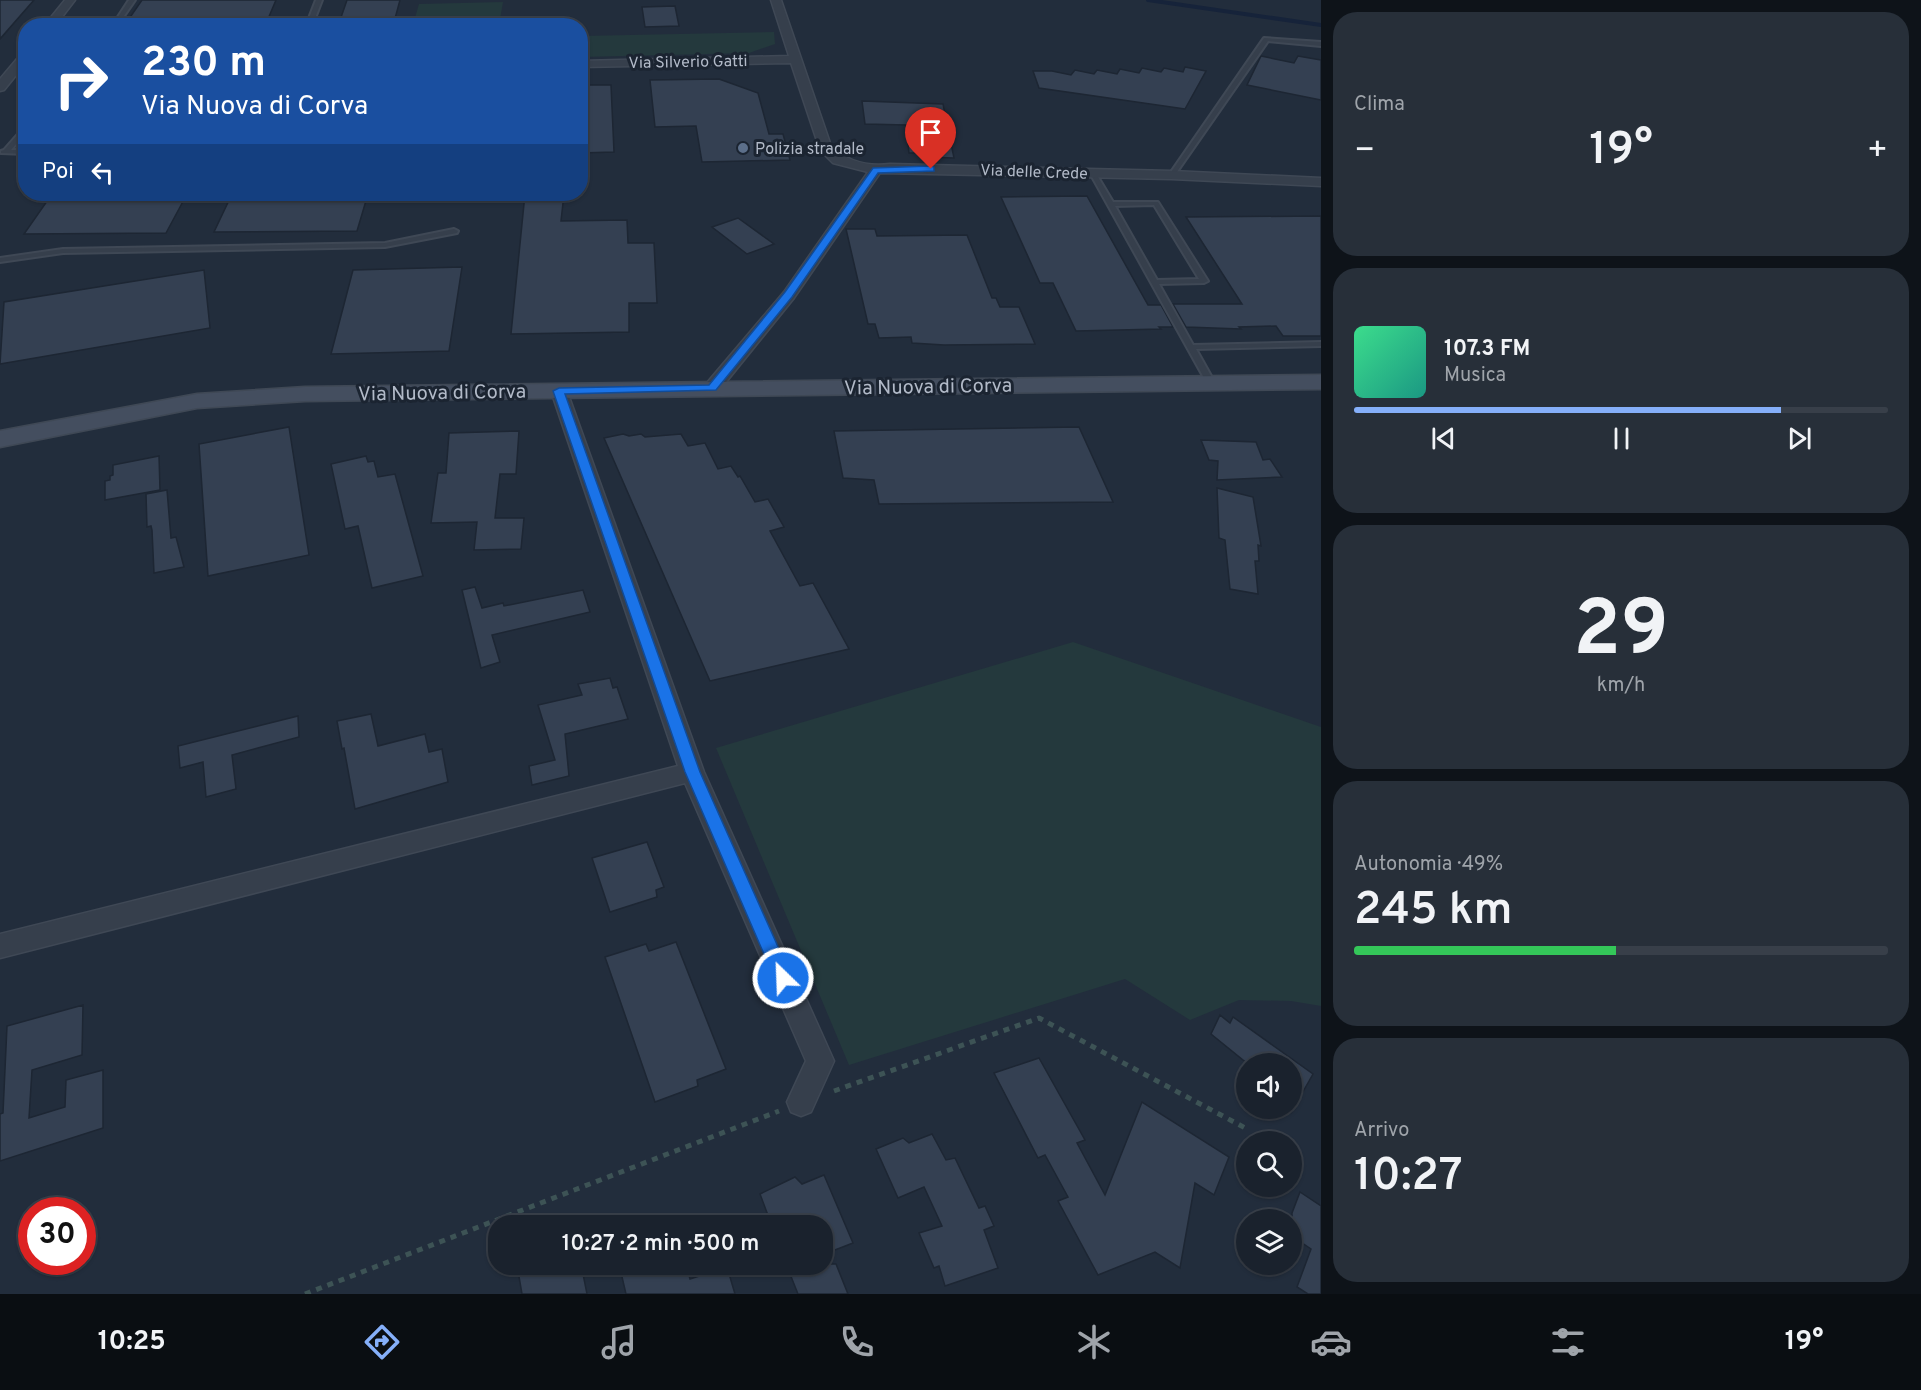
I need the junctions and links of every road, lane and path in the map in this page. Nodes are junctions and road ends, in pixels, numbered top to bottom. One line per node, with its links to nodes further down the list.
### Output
1 (70, 0): 5 (street)
2 (132, 0): 6 (lane)
3 (319, 0): 7 (lane)
4 (776, 0): 9 (street, Via delle Crede)
5 (56, 18)
6 (120, 18)
7 (312, 18)
8 (1321, 44): 18 (lane)
9 (795, 59): 11 (street, Via Silverio Gatti); 16 (street, Via delle Crede)
10 (18, 64): 13 (street)
11 (588, 64)
12 (18, 78): 13 (street)
13 (2, 81)
14 (18, 136): 15 (lane)
15 (3, 152)
16 (876, 170): 17 (street, Via delle Crede); 28 (street)
17 (1093, 173): 18 (street, Via delle Crede); 20 (lane)
18 (1172, 175): 19 (street, Via delle Crede)
19 (1321, 182)
20 (1110, 204): 23 (lane); 23 (lane)
21 (454, 231): 22 (lane)
22 (0, 260)
23 (1154, 282): 25 (lane)
24 (1321, 344): 25 (lane)
25 (1190, 347): 27 (lane)
26 (1321, 382): 27 (main road, Via Nuova di Corva)
27 (1211, 383): 28 (main road, Via Nuova di Corva)
28 (712, 388): 29 (main road, Via Nuova di Corva)
29 (559, 391): 30 (main road, Via Nuova di Corva); 31 (street)
30 (6, 436)
31 (692, 772): 32 (street); 33 (street)
32 (0, 946)
33 (801, 1102): 34 (path); 35 (path)
34 (1249, 1130)
35 (305, 1294)

